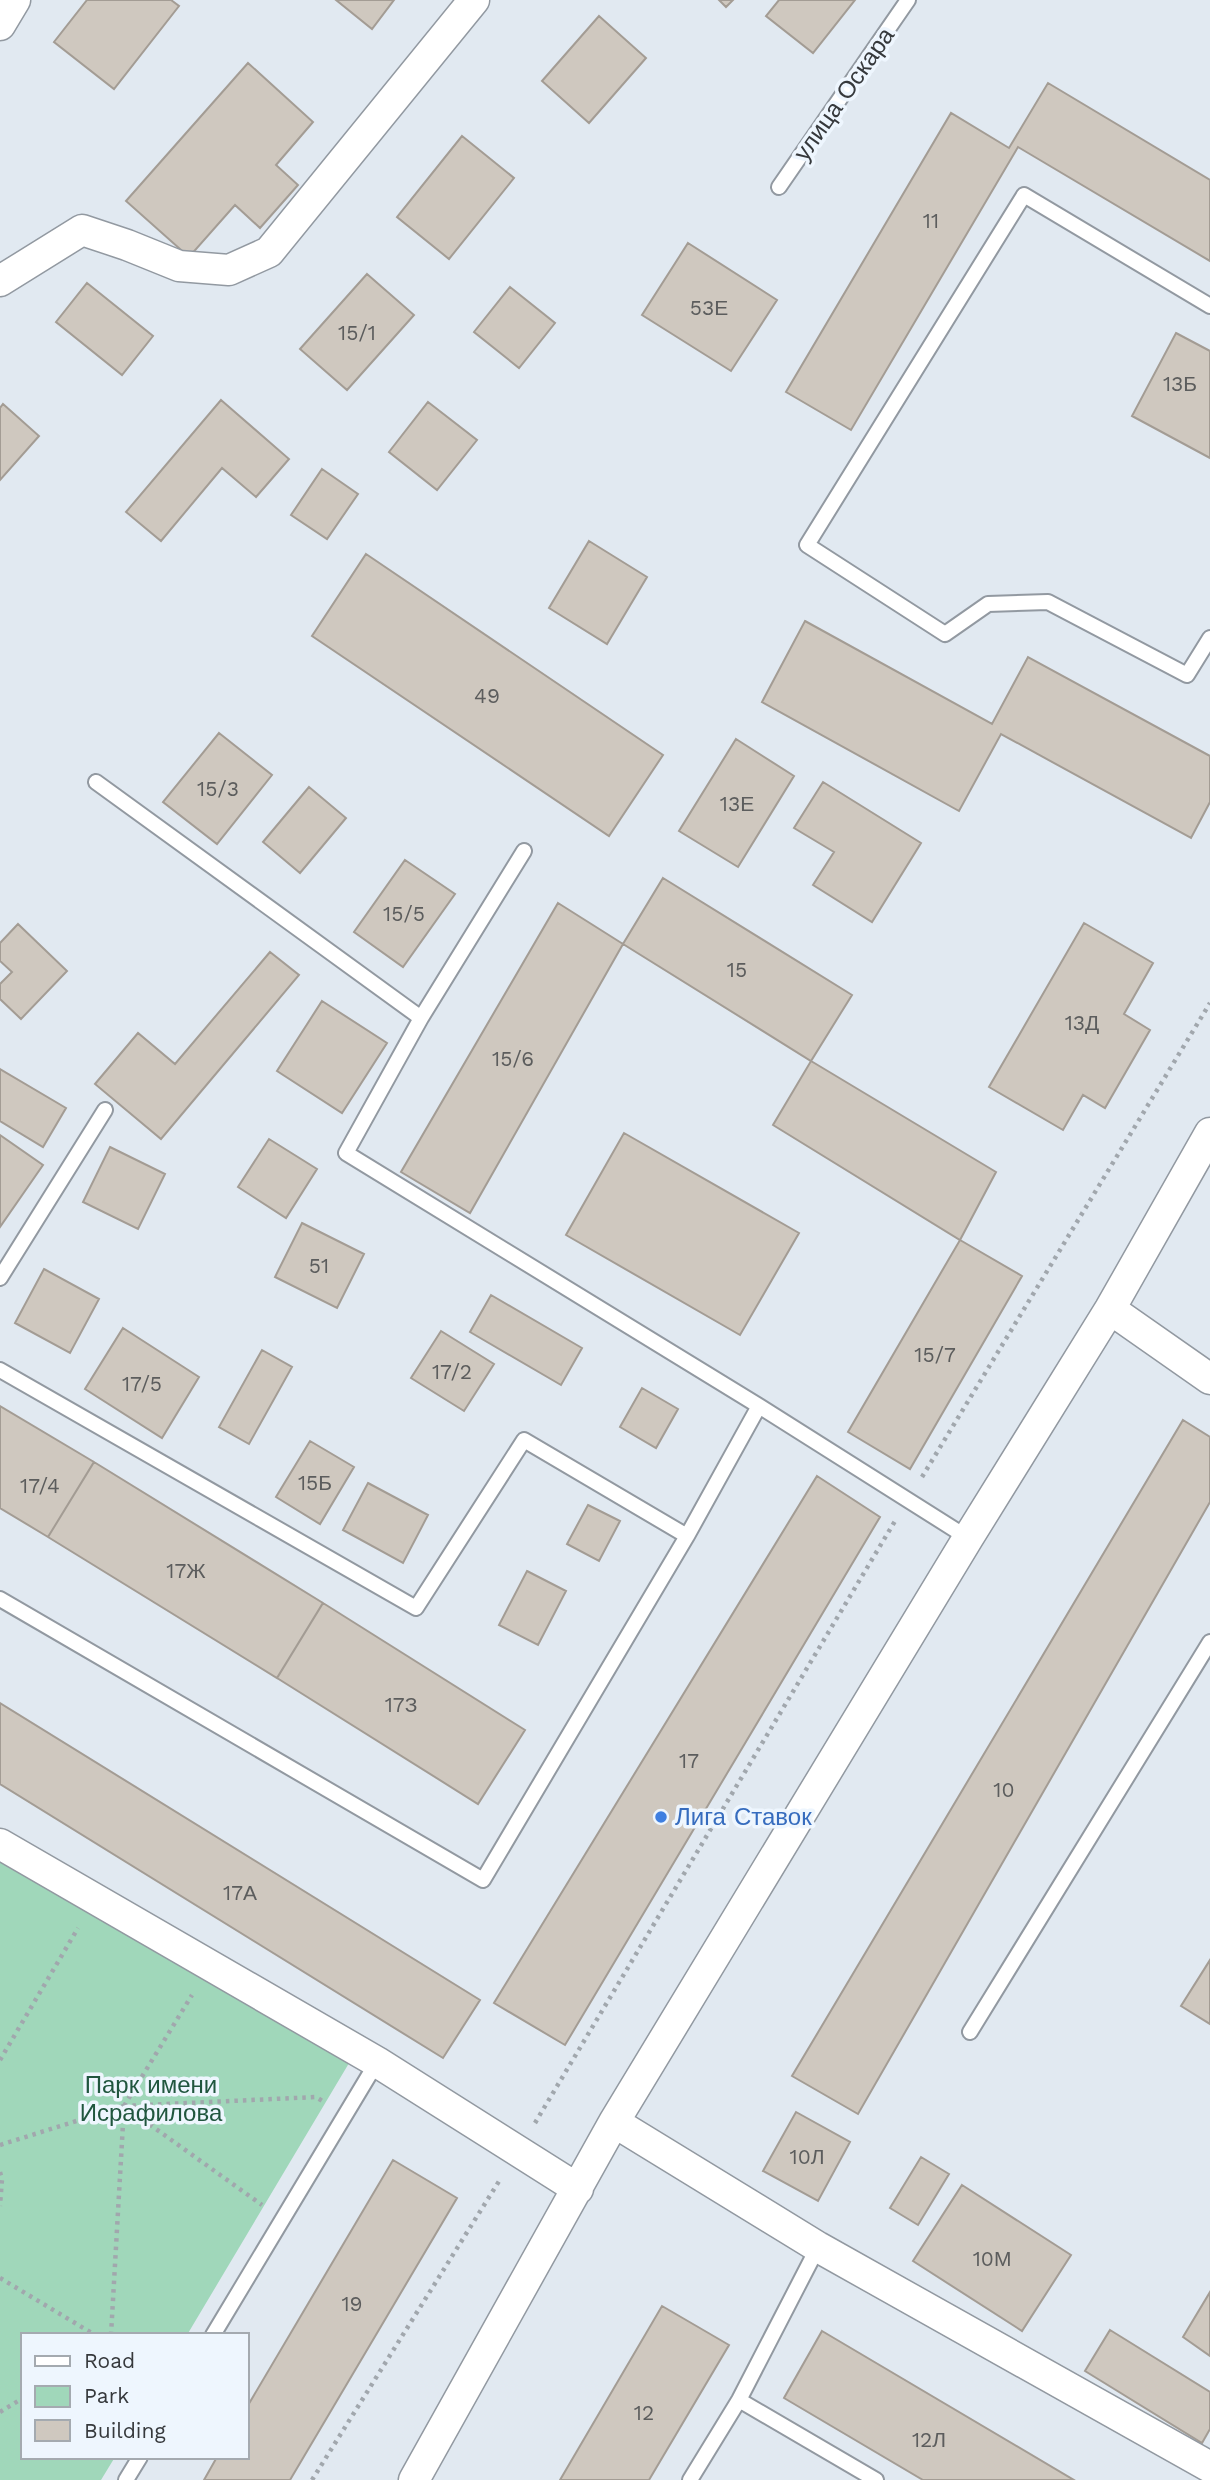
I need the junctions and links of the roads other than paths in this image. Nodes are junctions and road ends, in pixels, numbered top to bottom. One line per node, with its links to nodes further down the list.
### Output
1 (15, 0): 4 (street)
2 (474, 0): 6 (street)
3 (908, 0): 5 (lane, улица Оскара)
4 (0, 25)
5 (779, 187)
6 (0, 281)
7 (1210, 306): 8 (lane)
8 (1210, 638)
9 (96, 782): 11 (lane)
10 (524, 850): 11 (lane)
11 (421, 1018): 18 (lane)
12 (105, 1111): 14 (lane)
13 (1210, 1133): 15 (street)
14 (0, 1278)
15 (1110, 1309): 17 (street); 20 (street)
16 (0, 1370): 19 (lane)
17 (1210, 1378)
18 (759, 1406): 19 (lane); 20 (lane)
19 (687, 1535): 21 (lane)
20 (968, 1538): 26 (street)
21 (0, 1599)
22 (1210, 1642): 24 (lane)
23 (0, 1844): 25 (street)
24 (970, 2032)
25 (377, 2062): 27 (street); 29 (lane)
26 (614, 2122): 27 (street); 28 (street)
27 (578, 2189): 34 (street)
28 (818, 2247): 30 (lane); 32 (street)
29 (215, 2333)
30 (739, 2400): 35 (lane); 36 (lane)
31 (139, 2459): 33 (lane)
32 (1210, 2467)
33 (126, 2480)
34 (414, 2480)
35 (690, 2480)
36 (876, 2480)

